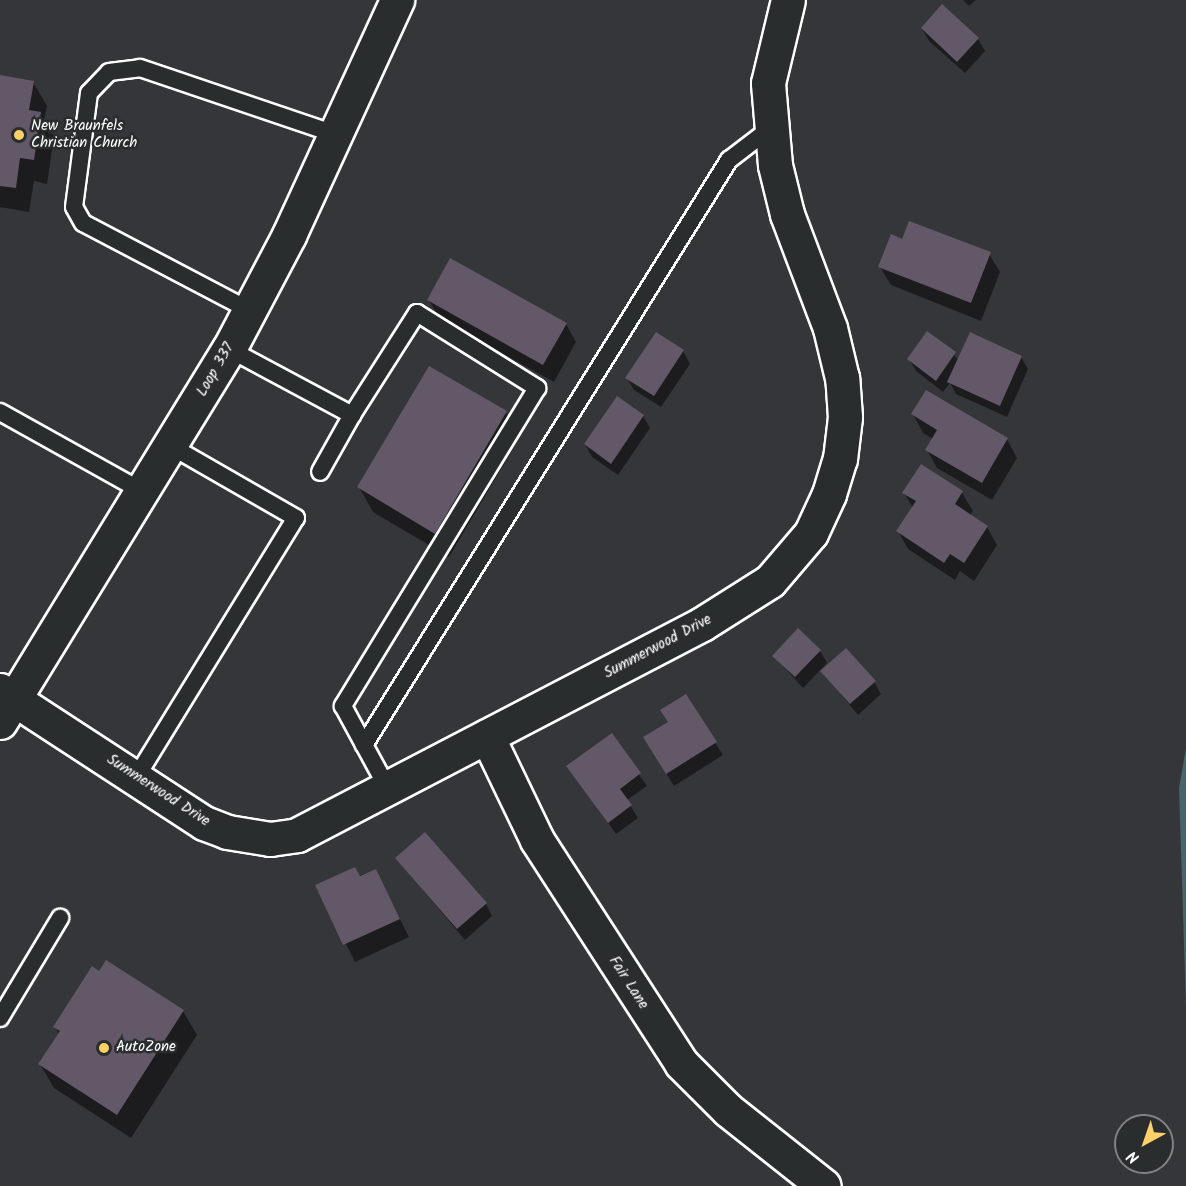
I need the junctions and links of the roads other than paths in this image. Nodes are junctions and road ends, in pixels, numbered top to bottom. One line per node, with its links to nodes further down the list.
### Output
1 (397, 0): 4 (street, Loop 337)
2 (788, 0): 3 (street, Summerwood Drive)
3 (772, 127): 13 (street, Summerwood Drive); 14 (lane)
4 (335, 134): 5 (street, Loop 337); 5 (lane)
5 (249, 310): 6 (street, Loop 337)
6 (229, 349): 8 (lane); 9 (street, Loop 337)
7 (0, 412): 11 (lane)
8 (352, 415): 10 (lane); 14 (lane)
9 (171, 446): 11 (street, Loop 337); 15 (lane)
10 (320, 472)
11 (144, 492): 12 (street, Loop 337)
12 (5, 704): 15 (street, Summerwood Drive)
13 (487, 736): 16 (street, Summerwood Drive); 19 (street, Fair Lane)
14 (364, 745): 16 (lane)
15 (136, 776): 16 (street, Summerwood Drive)
16 (387, 788)
17 (60, 918): 18 (lane)
18 (0, 1018)
19 (824, 1186)

